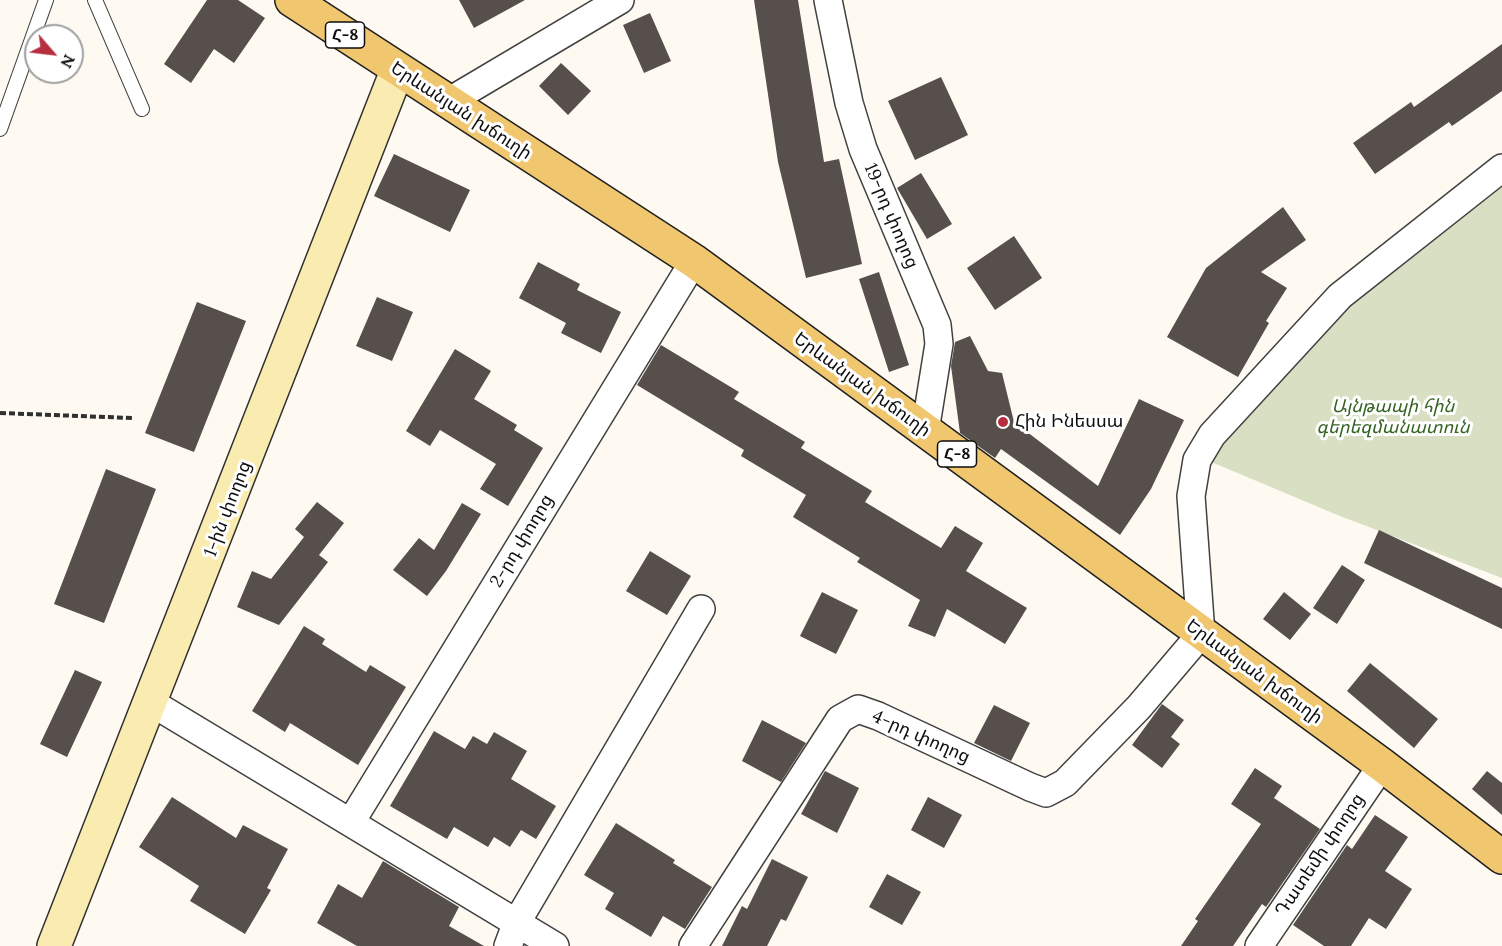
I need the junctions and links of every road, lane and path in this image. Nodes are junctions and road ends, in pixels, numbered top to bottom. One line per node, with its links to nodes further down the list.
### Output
1 (46, 0): 9 (lane)
2 (94, 0): 8 (lane)
3 (620, 0): 7 (street)
4 (828, 0): 14 (street, 19-րդ փողոց)
5 (294, 1): 6 (main road, Երևանյան խճուղի / Հ-8)
6 (397, 70): 7 (main road, Երևանյան խճուղի / Հ-8); 17 (main road, 1-ին փողոց)
7 (448, 102): 11 (main road, Երևանյան խճուղի / Հ-8)
8 (142, 109)
9 (0, 129)
10 (1502, 168): 16 (street)
11 (694, 261): 14 (main road, Երևանյան խճուղի / Հ-8); 19 (street, 2-րդ փողոց)
12 (0, 413): 13 (path)
13 (132, 418)
14 (925, 431): 16 (main road, Երևանյան խճուղի / Հ-8)
15 (701, 609): 21 (street)
16 (1201, 634): 18 (main road, Երևանյան խճուղի / Հ-8); 24 (street, 4-րդ փողոց)
17 (152, 703): 19 (street); 22 (main road, 1-ին փողոց)
18 (1382, 765): 20 (main road, Երևանյան խճուղի / Հ-8); 25 (street, Դատեմի փողոց)
19 (351, 822): 21 (street)
20 (1502, 858)
21 (512, 934): 23 (street)
22 (54, 946)
23 (555, 946)
24 (693, 946)
25 (1259, 946)

